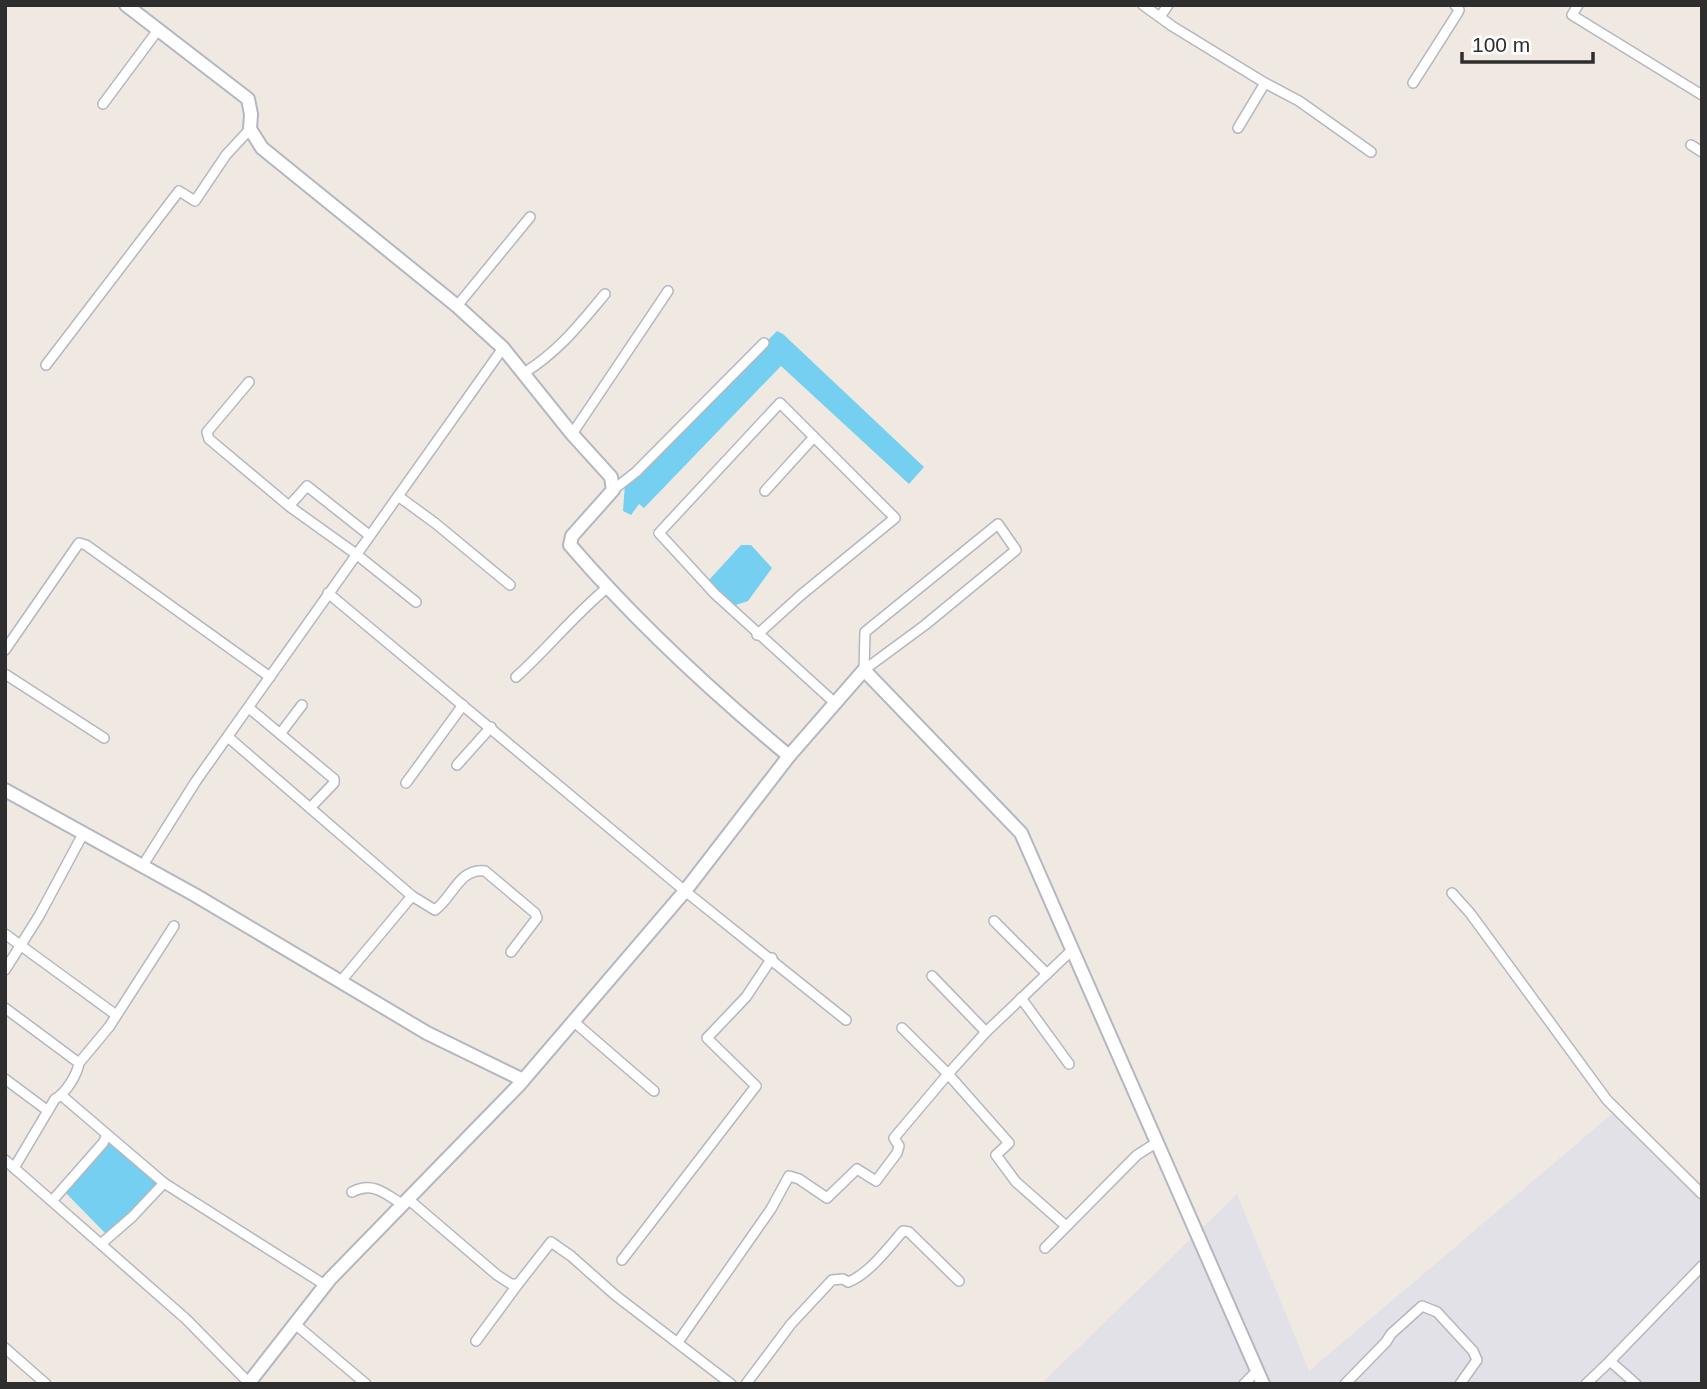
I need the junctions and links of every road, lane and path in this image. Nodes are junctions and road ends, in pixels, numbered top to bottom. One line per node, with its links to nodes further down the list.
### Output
1 (126, 5): 7 (street)
2 (1143, 5): 6 (street)
3 (1168, 5): 6 (street)
4 (1455, 5): 9 (street)
5 (1578, 5): 10 (street)
6 (1160, 17): 8 (street)
7 (158, 30): 11 (street); 13 (street)
8 (1265, 83): 12 (street); 15 (street)
9 (1413, 83)
10 (1702, 95)
11 (103, 104)
12 (1238, 128)
13 (250, 129): 20 (street); 23 (street)
14 (1691, 145): 16 (street)
15 (1371, 152)
16 (1702, 152)
17 (530, 217): 20 (street)
18 (668, 291): 26 (street)
19 (604, 294): 24 (street)
20 (457, 306): 22 (street)
21 (764, 343): 28 (street)
22 (503, 348): 24 (street); 30 (street)
23 (46, 365)
24 (524, 373): 26 (street)
25 (249, 382): 31 (street)
26 (572, 434): 28 (street)
27 (814, 437): 29 (street); 38 (street); 38 (street)
28 (613, 490): 35 (street)
29 (765, 491)
30 (398, 496): 32 (street); 34 (street)
31 (289, 506): 32 (street); 33 (street)
32 (369, 535): 33 (street)
33 (356, 554): 36 (street); 37 (street)
34 (510, 585)
35 (608, 587): 43 (street); 52 (street)
36 (328, 593): 42 (street); 46 (street)
37 (416, 602)
38 (757, 635): 44 (street)
39 (5, 650): 42 (street)
40 (864, 670): 40 (street); 44 (street); 66 (street)
41 (5, 674): 51 (street)
42 (270, 677): 47 (street)
43 (516, 677)
44 (835, 703): 52 (street)
45 (302, 705): 49 (street)
46 (463, 705): 48 (street); 54 (street)
47 (248, 708): 49 (street); 50 (street)
48 (491, 727): 53 (street); 59 (street)
49 (280, 734): 56 (street)
50 (228, 737): 56 (street); 58 (street)
51 (104, 738)
52 (789, 756): 59 (street)
53 (457, 765)
54 (406, 783)
55 (5, 790): 57 (street)
56 (310, 808): 61 (street)
57 (83, 834): 58 (street); 65 (street)
58 (143, 865): 72 (street)
59 (685, 891): 68 (street); 77 (street)
60 (1452, 894): 94 (street)
61 (412, 896): 67 (street); 72 (street)
62 (994, 921): 70 (street)
63 (174, 926): 75 (street)
64 (5, 934): 65 (street)
65 (21, 945): 69 (street); 75 (street)
66 (1072, 950): 70 (street); 89 (street)
67 (511, 952)
68 (772, 958): 76 (street); 100 (street)
69 (5, 970)
70 (1047, 974): 73 (street)
71 (932, 976): 79 (street)
72 (341, 981): 84 (street)
73 (1021, 998): 79 (street); 81 (street)
74 (5, 1008): 80 (street)
75 (116, 1015): 80 (street)
76 (846, 1020)
77 (573, 1021): 84 (street); 85 (street)
78 (902, 1028): 82 (street)
79 (986, 1032): 82 (street)
80 (79, 1063): 86 (street)
81 (1069, 1063)
82 (948, 1074): 97 (street); 107 (street)
83 (5, 1079): 87 (street)
84 (523, 1080): 96 (street)
85 (654, 1091)
86 (61, 1095): 87 (street); 88 (street)
87 (48, 1111): 91 (street)
88 (107, 1135): 92 (street); 95 (street)
89 (1156, 1143): 97 (street); 110 (street)
90 (5, 1160): 91 (street)
91 (14, 1168): 95 (street)
92 (164, 1183): 98 (street); 104 (street)
93 (352, 1192): 96 (street)
94 (1702, 1194)
95 (52, 1201): 98 (street)
96 (405, 1202): 103 (street); 104 (street)
97 (1066, 1226): 99 (street)
98 (102, 1243): 111 (street)
99 (1045, 1248)
100 (622, 1260)
101 (1702, 1266): 109 (street)
102 (959, 1281): 115 (street)
103 (518, 1284): 106 (street); 107 (street)
104 (325, 1285): 105 (street)
105 (295, 1324): 111 (street); 113 (street)
106 (477, 1341)
107 (678, 1342): 114 (street)
108 (5, 1348): 112 (street)
109 (1610, 1361): 119 (street); 120 (street)
110 (1260, 1378): 116 (street)
111 (248, 1383)
112 (46, 1384)
113 (366, 1384)
114 (731, 1384)
115 (746, 1384)
116 (1244, 1384)
117 (1345, 1384): 118 (street)
118 (1460, 1384)
119 (1586, 1384)
120 (1636, 1384)

